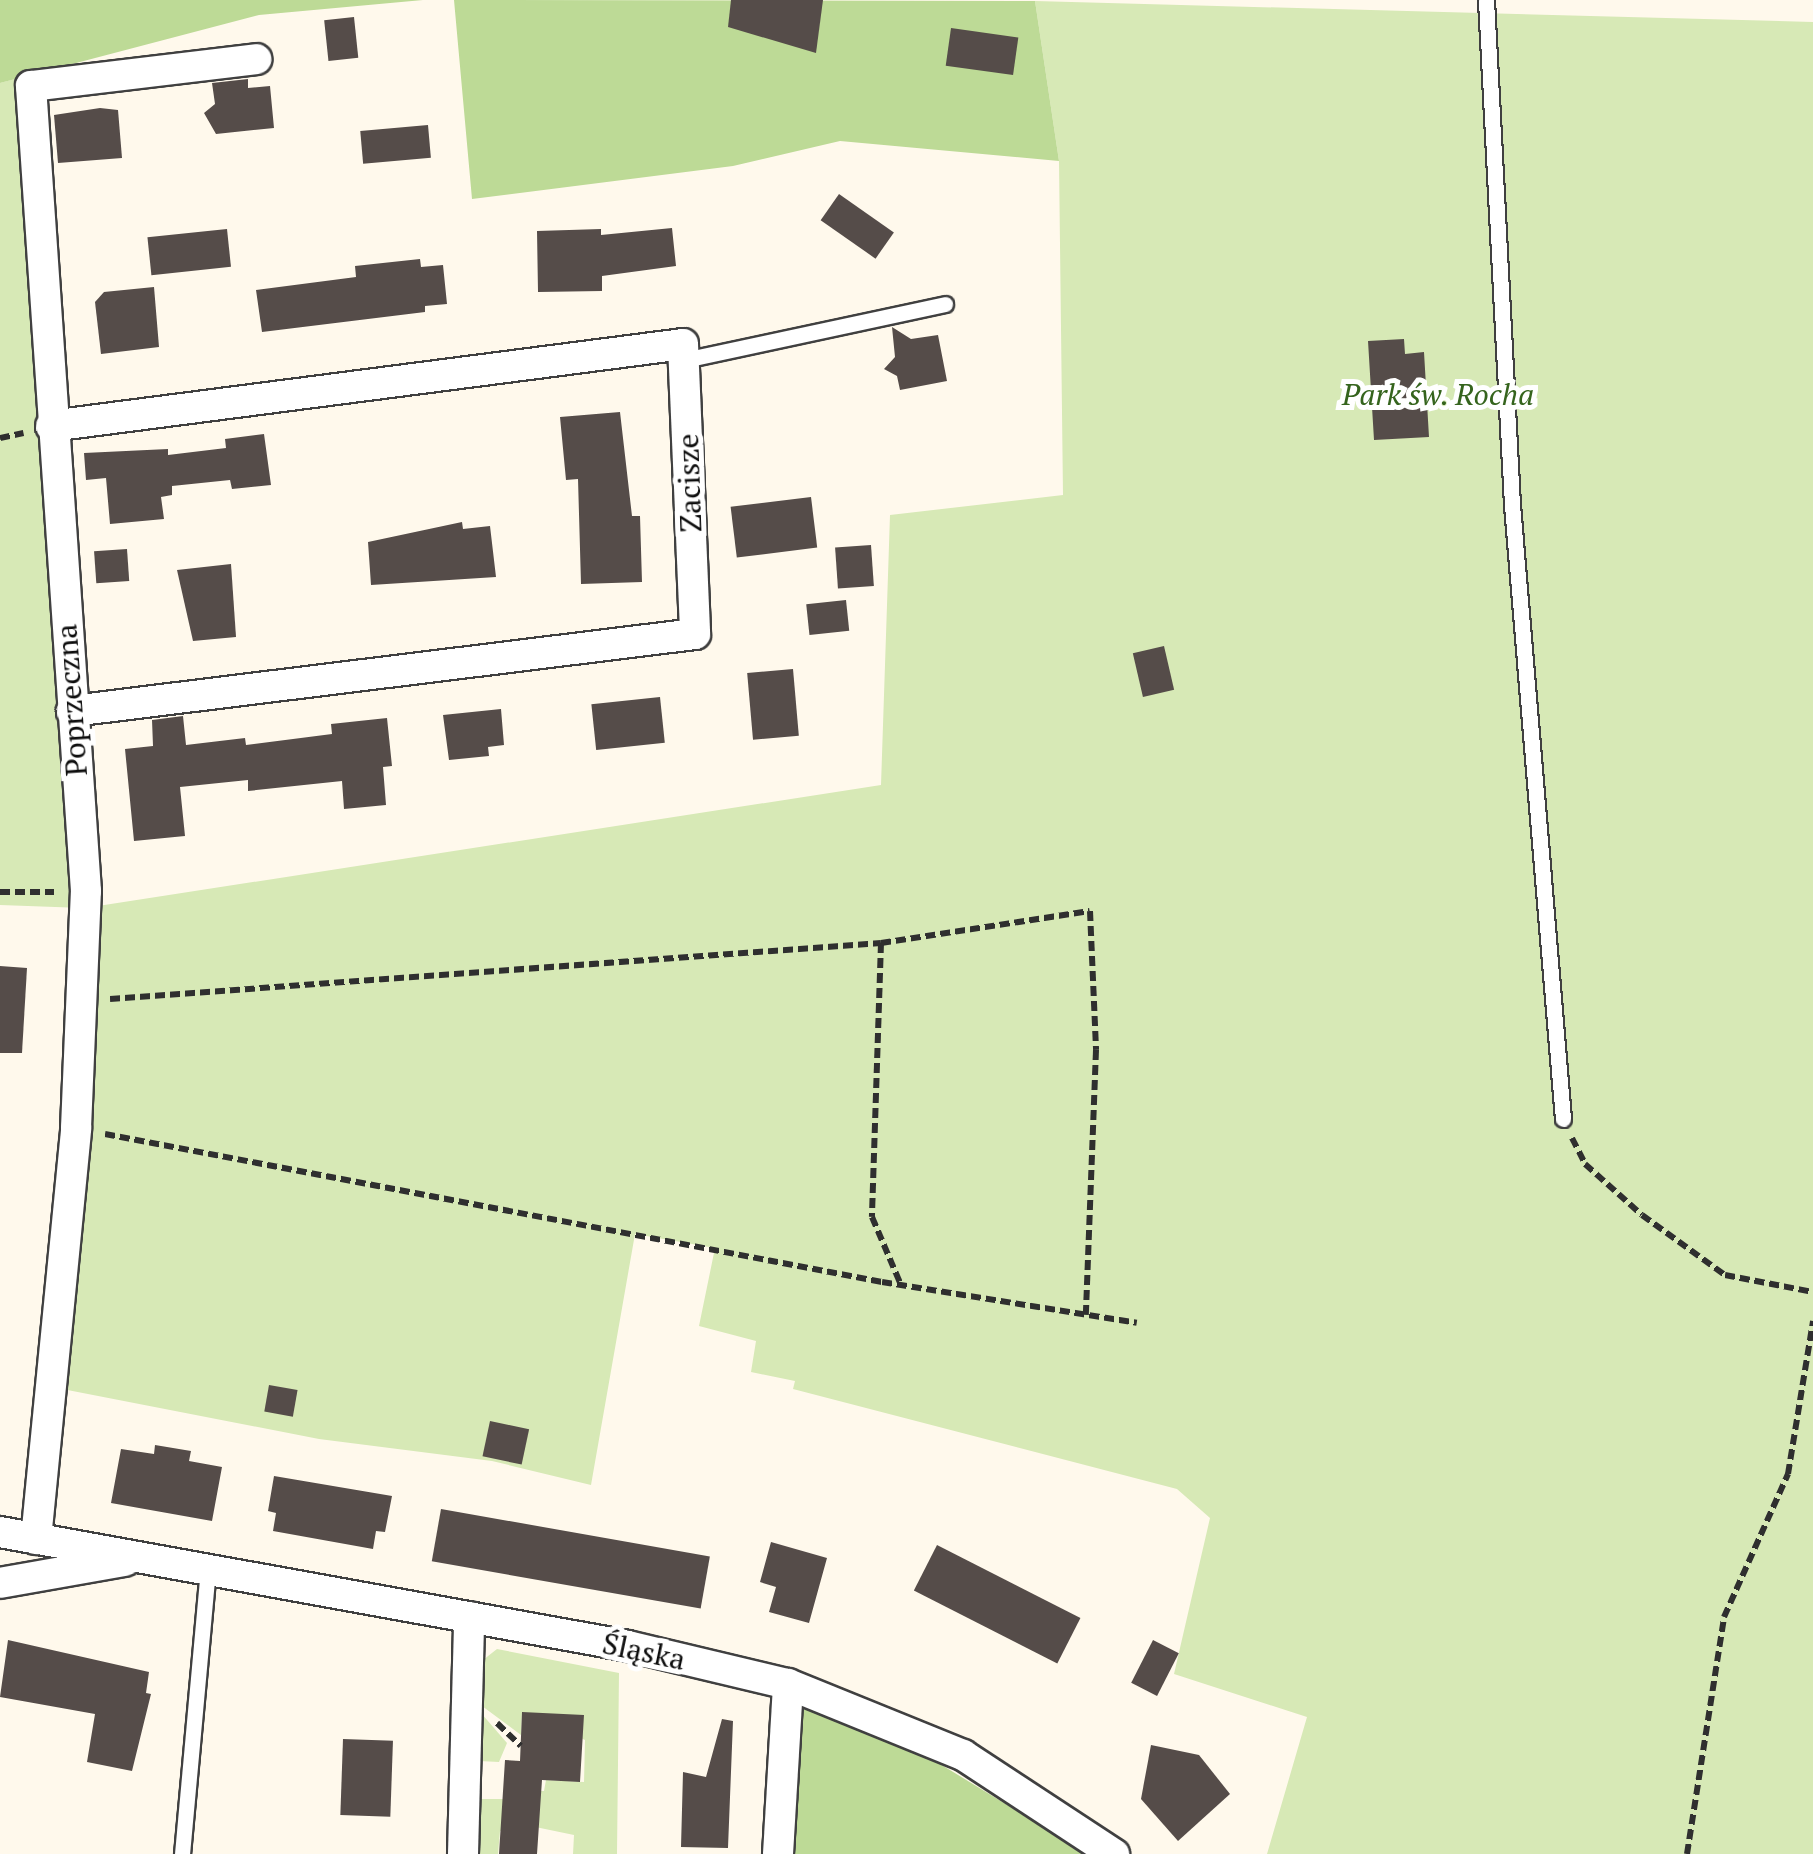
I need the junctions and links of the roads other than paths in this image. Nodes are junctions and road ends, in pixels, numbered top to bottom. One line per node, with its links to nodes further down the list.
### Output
1 (1486, 0): 7 (lane)
2 (256, 59): 5 (street, Poprzeczna)
3 (945, 304): 4 (lane)
4 (684, 360): 5 (street); 6 (street, Zacisze)
5 (51, 426): 6 (street, Poprzeczna)
6 (72, 710): 9 (street, Poprzeczna)
7 (1563, 1119)
8 (0, 1532): 9 (street, Śląska)
9 (36, 1539): 10 (street, Śląska)
10 (134, 1558): 11 (street, Śląska); 12 (street, Śląska)
11 (208, 1571): 13 (street, Śląska); 15 (lane)
12 (0, 1583)
13 (469, 1617): 14 (street, Śląska); 16 (street)
14 (788, 1684): 17 (street); 18 (street, Śląska)
15 (182, 1854)
16 (463, 1854)
17 (778, 1854)
18 (1114, 1854)

